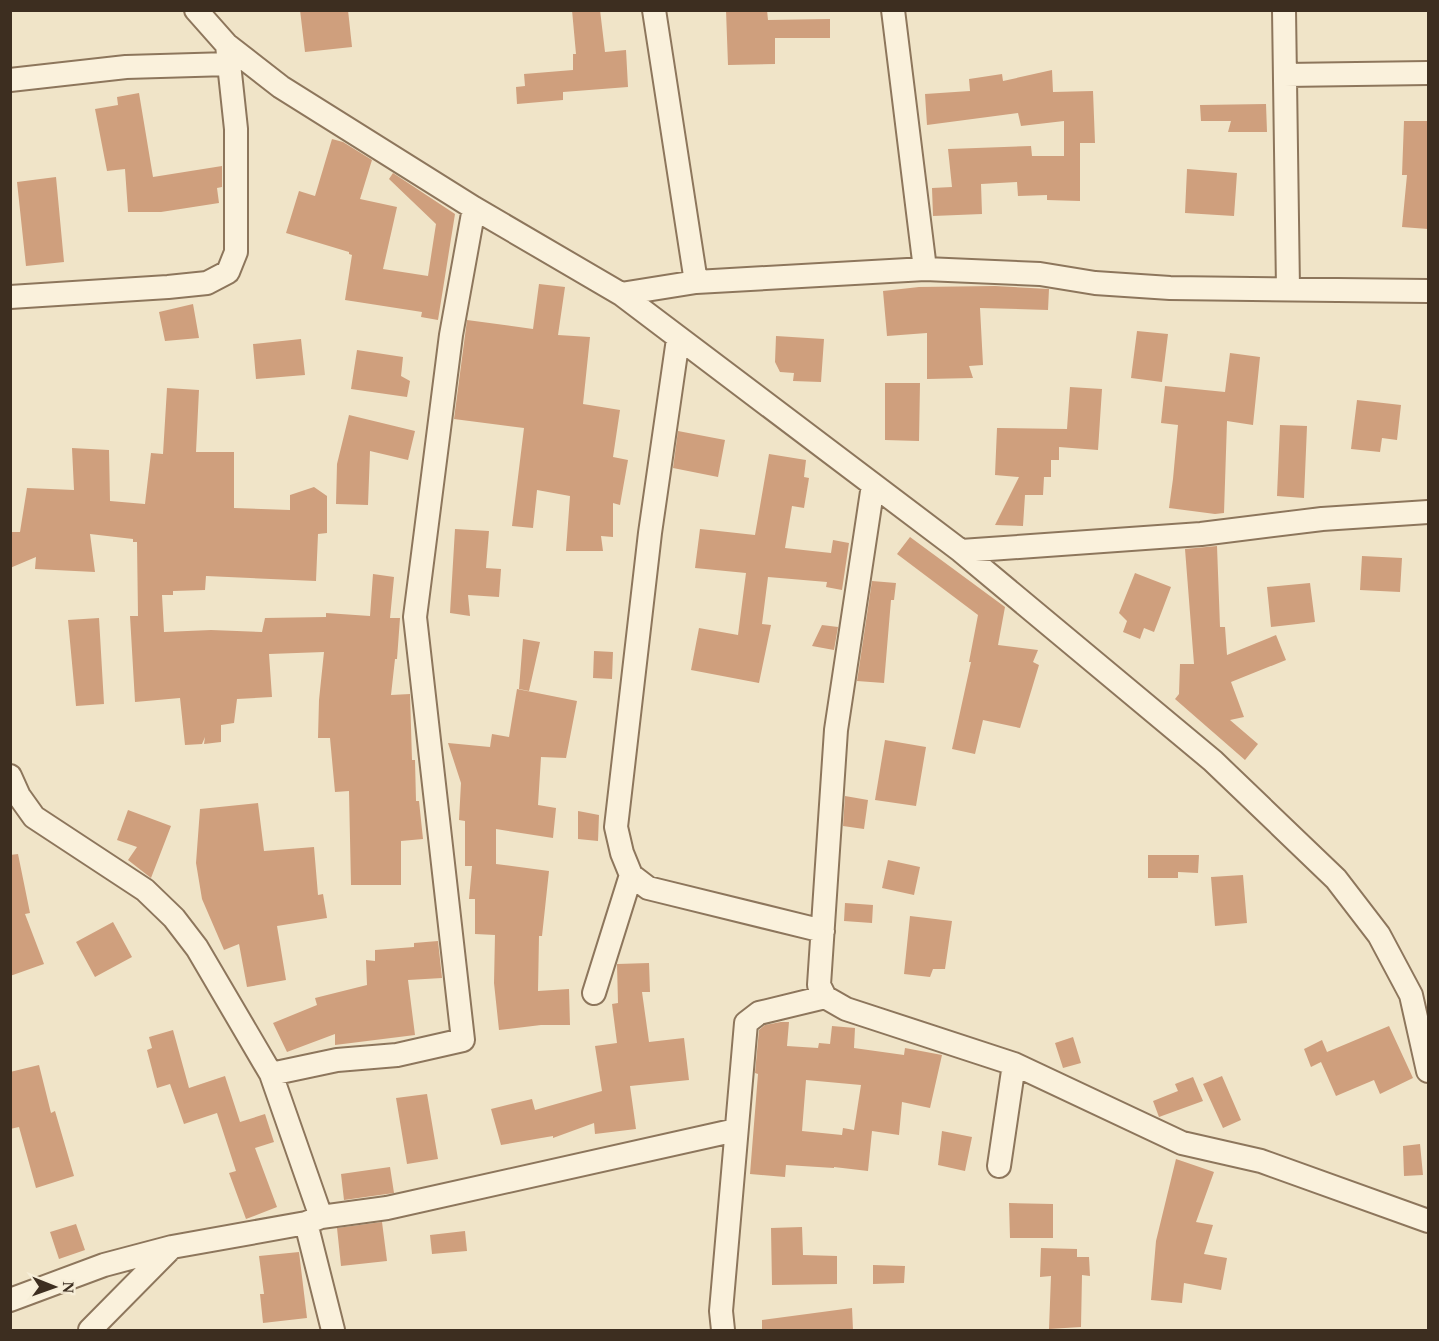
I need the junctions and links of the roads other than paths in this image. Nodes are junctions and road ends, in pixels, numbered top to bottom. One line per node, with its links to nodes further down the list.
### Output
1 (196, 10): 5 (street)
2 (654, 10): 11 (street)
3 (893, 10): 10 (street)
4 (1284, 10): 7 (street)
5 (228, 54): 8 (street); 9 (street); 15 (street)
6 (1428, 73): 7 (street)
7 (1285, 75): 12 (street)
8 (10, 80)
9 (474, 208): 14 (street); 27 (street)
10 (925, 269): 11 (street); 12 (street)
11 (696, 282): 14 (street)
12 (1288, 289): 13 (street)
13 (1428, 291)
14 (621, 294): 16 (street)
15 (10, 297)
16 (678, 339): 17 (street); 21 (street)
17 (873, 485): 19 (street); 22 (street)
18 (1428, 512): 19 (street)
19 (961, 551): 26 (street)
20 (13, 790): 27 (street)
21 (631, 875): 22 (street); 23 (street)
22 (823, 931): 24 (street)
23 (594, 993)
24 (825, 997): 25 (street); 28 (street)
25 (1014, 1064): 29 (street); 31 (street)
26 (1428, 1071)
27 (271, 1074): 30 (street)
28 (736, 1130): 30 (street); 36 (street)
29 (999, 1166)
30 (314, 1220): 32 (street); 35 (street)
31 (1428, 1221)
32 (172, 1247): 33 (street); 34 (street)
33 (10, 1300)
34 (90, 1330)
35 (333, 1330)
36 (723, 1330)

